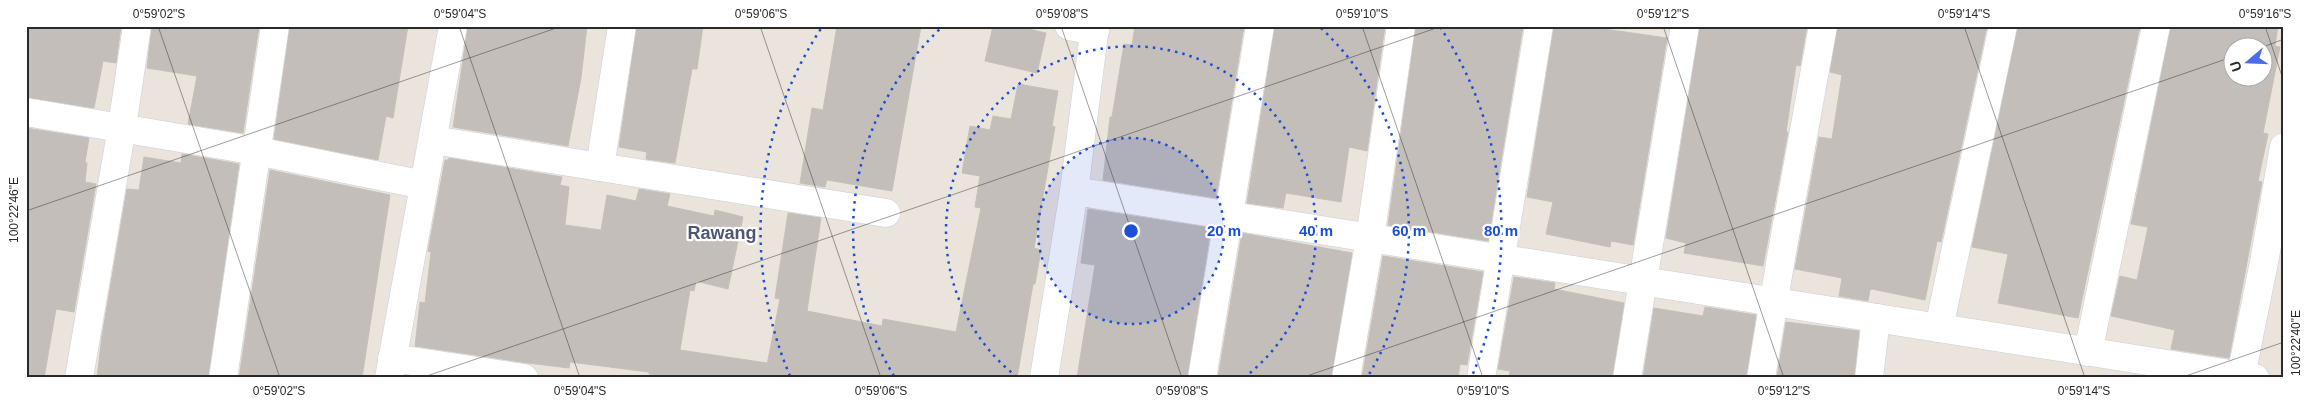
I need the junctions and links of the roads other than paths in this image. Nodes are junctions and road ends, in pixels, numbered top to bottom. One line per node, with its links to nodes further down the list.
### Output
1 (137, 26): 14 (street)
2 (274, 26): 17 (street)
3 (453, 26): 15 (street)
4 (622, 26): 18 (street)
5 (1260, 26): 22 (street)
6 (1401, 26): 23 (street)
7 (1539, 26): 24 (street)
8 (1685, 26): 25 (street)
9 (1824, 26): 26 (street)
10 (2004, 26): 28 (street)
11 (2156, 26): 29 (street)
12 (1086, 28): 20 (street)
13 (26, 112): 14 (street)
14 (122, 128): 17 (street); 32 (street)
15 (433, 140): 18 (street); 19 (street)
16 (2284, 147): 31 (street)
17 (257, 151): 19 (street); 33 (street)
18 (600, 167): 21 (street)
19 (424, 185): 30 (street)
20 (1074, 191): 22 (street); 35 (street)
21 (886, 213)
22 (1229, 215): 23 (street); 36 (street)
23 (1370, 238): 24 (street); 37 (street)
24 (1500, 258): 25 (street); 38 (street)
25 (1643, 281): 26 (street); 39 (street)
26 (1774, 302): 27 (street); 40 (street)
27 (1876, 318): 28 (street); 41 (street)
28 (1939, 328): 29 (street)
29 (2088, 352): 31 (street)
30 (390, 368): 34 (street)
31 (2248, 377)
32 (79, 378)
33 (223, 378)
34 (524, 378)
35 (1044, 378)
36 (1202, 378)
37 (1346, 378)
38 (1481, 378)
39 (1627, 378)
40 (1761, 378)
41 (1869, 378)

